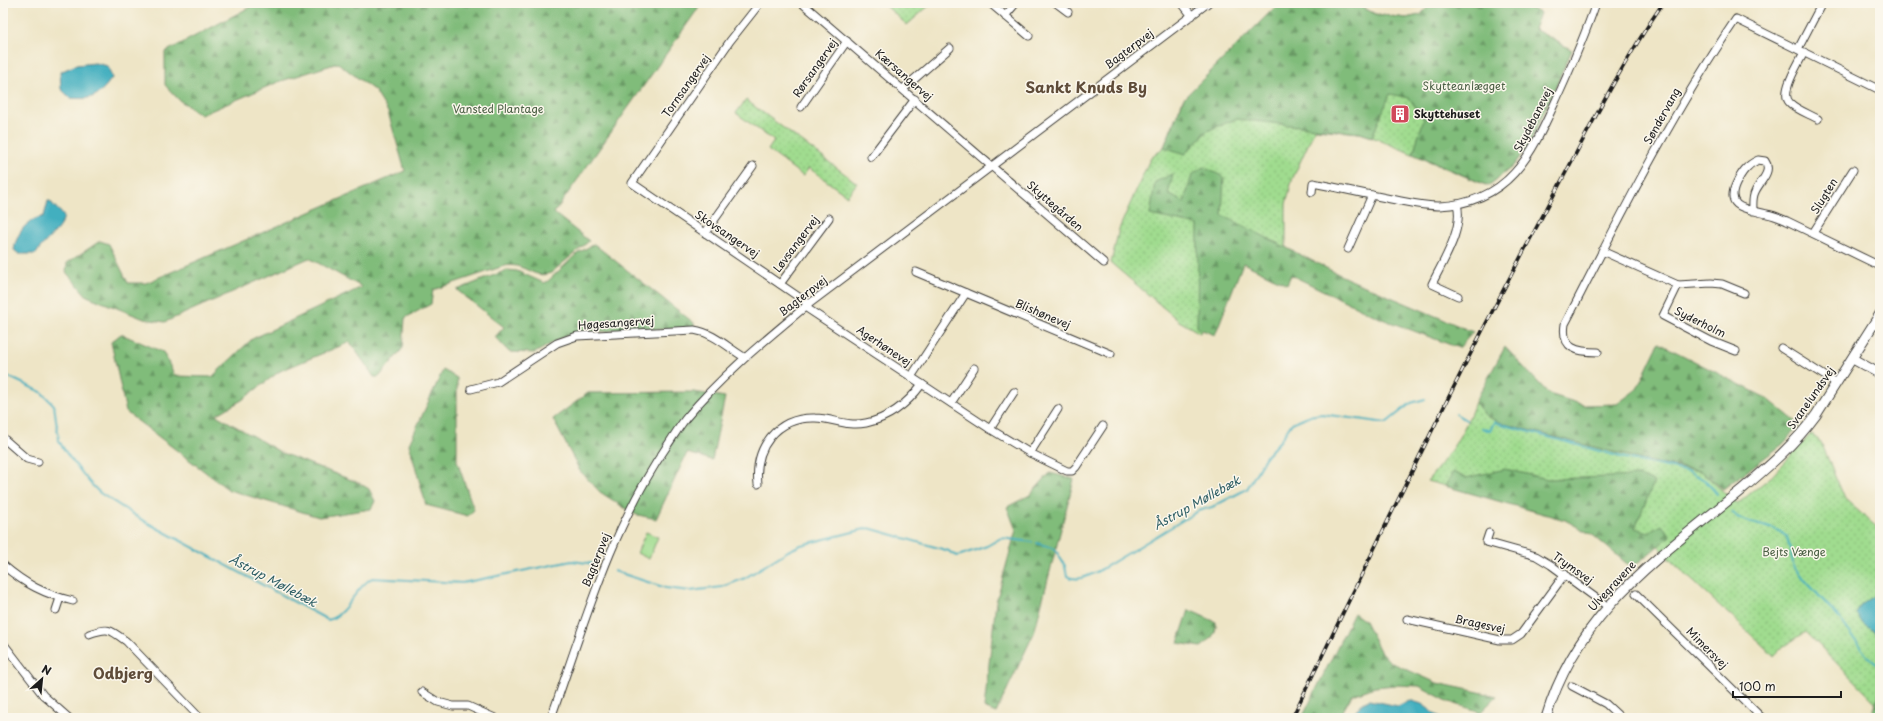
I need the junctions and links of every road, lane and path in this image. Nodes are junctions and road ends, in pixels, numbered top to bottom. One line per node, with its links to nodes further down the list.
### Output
1 (760, 3): 26 (street, Tornsangervej)
2 (802, 3): 14 (street, Kærsangervej)
3 (990, 3): 11 (street)
4 (1016, 3): 11 (street)
5 (1056, 3): 10 (street)
6 (1182, 3): 12 (street)
7 (1208, 3): 12 (street, Bagterpvej)
8 (1596, 3): 29 (street, Skydebanevej)
9 (1822, 3): 16 (street)
10 (1068, 12)
11 (1005, 16): 13 (street)
12 (1192, 16): 23 (street, Bagterpvej)
13 (1029, 36)
14 (847, 41): 17 (street, Kærsangervej); 20 (street, Rørsangervej)
15 (950, 48): 17 (street)
16 (1801, 51): 18 (street, Søndervang); 21 (street); 35 (street, Søndervang)
17 (904, 90): 19 (street, Kærsangervej)
18 (1880, 90)
19 (915, 99): 22 (street); 23 (street, Kærsangervej)
20 (801, 107)
21 (1818, 119)
22 (871, 157)
23 (991, 165): 36 (street, Skyttegården); 44 (street, Bagterpvej)
24 (753, 166): 32 (street)
25 (1853, 170): 33 (street, Slugten)
26 (632, 183): 32 (street, Skovsangervej)
27 (1312, 192): 28 (street, Skydebanevej)
28 (1372, 195): 29 (street, Skydebanevej); 34 (street)
29 (1457, 204): 43 (street)
30 (1754, 211): 30 (street); 33 (street)
31 (829, 218): 39 (street, Løvsangervej)
32 (705, 233): 39 (street, Skovsangervej)
33 (1813, 233): 37 (street)
34 (1348, 249)
35 (1602, 251): 40 (street); 48 (street, Søndervang)
36 (1104, 263)
37 (1880, 266)
38 (916, 272): 41 (street, Blishønevej)
39 (780, 284): 44 (street, Skovsangervej)
40 (1678, 286): 42 (street); 47 (street, Syderholm)
41 (966, 293): 49 (street, Blishønevej); 54 (street)
42 (1744, 293)
43 (1458, 296)
44 (807, 305): 50 (street, Bagterpvej); 54 (street, Agerhønevej)
45 (1880, 314): 51 (street, Svanelundsvej)
46 (1781, 348): 55 (street)
47 (1736, 351)
48 (1598, 352)
49 (1111, 354)
50 (744, 357): 57 (street, Høgesangervej); 84 (street, Bagterpvej)
51 (1853, 359): 53 (street); 55 (street, Svanelundsvej)
52 (974, 368): 59 (street)
53 (1880, 374)
54 (911, 377): 56 (street, Agerhønevej)
55 (1836, 383): 67 (street, Svanelundsvej)
56 (922, 384): 59 (street, Agerhønevej); 66 (street)
57 (470, 389)
58 (1014, 392): 62 (street)
59 (951, 403): 62 (street, Agerhønevej)
60 (1058, 409): 64 (street)
61 (1103, 426): 64 (street, Agerhønevej)
62 (990, 429): 64 (street, Agerhønevej)
63 (3, 438): 65 (street)
64 (1030, 453)
65 (38, 462)
66 (758, 484)
67 (1730, 498): 74 (street, Ulvegravene)
68 (1489, 532): 70 (street, Trymsvej)
69 (3, 565): 72 (street)
70 (1565, 574): 74 (street, Trymsvej); 76 (street, Bragesvej)
71 (1636, 594): 87 (street, Mimersvej)
72 (60, 598): 73 (street); 75 (street)
73 (73, 601)
74 (1607, 606): 85 (street, Ulvegravene)
75 (56, 610)
76 (1407, 619)
77 (89, 634): 82 (street)
78 (3, 643): 81 (street)
79 (1572, 686): 86 (street)
80 (422, 692): 83 (street)
81 (69, 718)
82 (200, 718)
83 (495, 718)
84 (551, 718)
85 (1546, 718)
86 (1621, 718)
87 (1762, 718)

